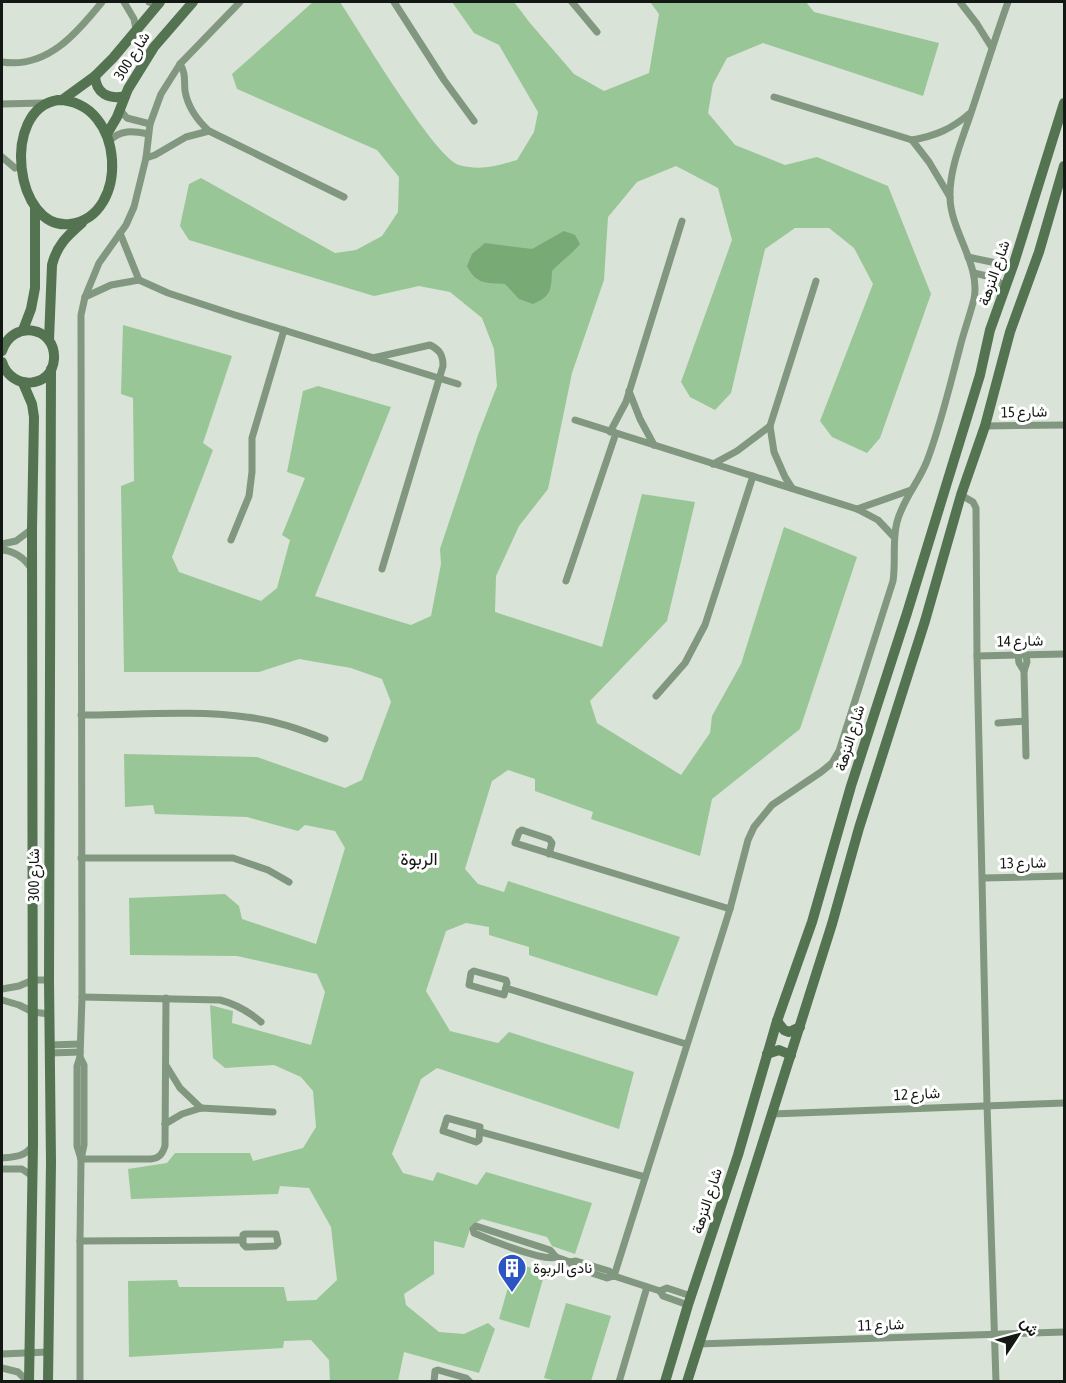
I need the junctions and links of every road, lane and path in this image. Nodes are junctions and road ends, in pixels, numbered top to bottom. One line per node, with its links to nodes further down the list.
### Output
1 (102, 2): 13 (street)
2 (124, 2): 10 (street)
3 (156, 2): 10 (street, شارع 300)
4 (193, 2): 16 (street, شارع 300)
5 (240, 2): 14 (street)
6 (394, 2): 24 (street)
7 (572, 2): 11 (street)
8 (960, 2): 12 (street)
9 (1008, 2): 12 (street)
10 (136, 29): 15 (street, شارع 300)
11 (597, 32)
12 (992, 48): 23 (street)
13 (2, 62)
14 (180, 64): 25 (street); 26 (street)
15 (95, 76): 16 (street); 18 (street, شارع 300)
16 (125, 96): 22 (street, شارع 300)
17 (774, 97): 29 (street)
18 (62, 100): 19 (street); 28 (street)
19 (44, 103): 21 (street); 32 (street)
20 (1065, 103): 41 (street, شارع النزهة)
21 (2, 104)
22 (120, 110): 25 (street); 28 (street, شارع 300)
23 (972, 112): 29 (street); 35 (street)
24 (474, 121)
25 (150, 124): 27 (street)
26 (209, 131): 31 (street); 34 (street)
27 (148, 135): 28 (street); 31 (street)
28 (108, 138): 37 (street)
29 (912, 140): 35 (street)
30 (2, 157): 32 (street)
31 (146, 158): 39 (street)
32 (15, 168): 36 (street)
33 (1064, 169): 64 (street)
34 (344, 197)
35 (950, 197): 40 (street)
36 (35, 209): 37 (street); 47 (street)
37 (88, 218): 49 (street)
38 (682, 221): 58 (street)
39 (120, 233): 43 (street); 46 (street)
40 (968, 257): 41 (street); 42 (street)
41 (1014, 263): 45 (street, شارع النزهة)
42 (974, 273): 45 (street); 70 (street)
43 (139, 280): 46 (street); 48 (street)
44 (816, 281): 63 (street)
45 (1006, 287): 72 (street, شارع النزهة)
46 (85, 297): 95 (street)
47 (23, 330): 49 (street); 50 (street)
48 (284, 330): 51 (street); 78 (street)
49 (49, 340): 53 (street, شارع 300)
50 (3, 345)
51 (372, 358): 55 (street); 55 (street)
52 (2, 362): 54 (street)
53 (51, 369): 56 (street); 59 (street, شارع 300)
54 (4, 373): 56 (street)
55 (440, 378): 57 (street); 85 (street)
56 (23, 383): 60 (street, شارع 300)
57 (458, 384)
58 (629, 391): 65 (street); 66 (street)
59 (51, 397): 60 (street); 90 (street, شارع 300)
60 (32, 404): 75 (street, شارع 300)
61 (575, 420): 65 (street)
62 (1065, 425): 64 (street, شارع 15)
63 (770, 426): 67 (street); 69 (street)
64 (985, 426): 71 (street)
65 (613, 432): 66 (street); 86 (street)
66 (654, 445): 67 (street)
67 (713, 464): 68 (street)
68 (753, 476): 69 (street); 93 (street)
69 (792, 488): 73 (street)
70 (911, 490): 73 (street); 76 (street)
71 (961, 495): 74 (street); 89 (street)
72 (938, 508): 74 (street); 77 (street, شارع النزهة)
73 (857, 509): 76 (street)
74 (955, 514): 80 (street)
75 (32, 529): 79 (street); 84 (street, شارع 300)
76 (894, 537): 105 (street)
77 (930, 537): 80 (street); 116 (street, شارع النزهة)
78 (231, 540)
79 (16, 541): 81 (street); 83 (street)
80 (947, 542): 118 (street)
81 (2, 544)
82 (2, 550): 83 (street)
83 (16, 554): 84 (street)
84 (32, 569): 91 (street, شارع 300)
85 (382, 569)
86 (566, 581)
87 (1065, 654): 88 (street, شارع 14)
88 (1022, 655): 89 (street, شارع 14); 96 (street)
89 (977, 656): 103 (street)
90 (50, 666): 91 (street); 92 (street, شارع 300)
91 (33, 675): 94 (street, شارع 300)
92 (50, 696): 94 (street); 107 (street, شارع 300)
93 (656, 696)
94 (33, 703): 106 (street, شارع 300)
95 (81, 715): 98 (street); 101 (street)
96 (1025, 721): 97 (street); 99 (street)
97 (998, 723)
98 (325, 739)
99 (1026, 756)
100 (549, 854): 100 (street); 105 (street)
101 (81, 858): 104 (street); 110 (street)
102 (1065, 876): 103 (street, شارع 13)
103 (983, 878): 127 (street)
104 (289, 882)
105 (730, 909): 120 (street)
106 (33, 980): 107 (street); 109 (street); 114 (street, شارع 300)
107 (49, 980): 115 (street, شارع 300)
108 (506, 988): 108 (street); 120 (street)
109 (5, 989): 113 (street)
110 (82, 997): 111 (street); 119 (street)
111 (166, 998): 117 (street); 125 (street)
112 (2, 1000): 113 (street)
113 (12, 1003): 114 (street)
114 (33, 1012): 115 (street); 133 (street, شارع 300)
115 (49, 1014): 121 (street, شارع 300)
116 (777, 1021): 118 (street); 122 (street, شارع النزهة)
117 (261, 1022)
118 (800, 1027): 124 (street)
119 (80, 1044): 121 (street); 123 (street)
120 (686, 1044): 138 (street)
121 (50, 1049): 123 (street); 151 (street, شارع 300)
122 (767, 1054): 124 (street); 146 (street, شارع النزهة)
123 (80, 1055): 135 (street)
124 (791, 1055): 130 (street)
125 (165, 1064): 128 (street); 131 (street)
126 (1065, 1103): 127 (street, شارع 12)
127 (987, 1104): 130 (street, شارع 12); 148 (street)
128 (201, 1108): 129 (street); 131 (street)
129 (273, 1112)
130 (772, 1114): 149 (street)
131 (165, 1124): 135 (street)
132 (481, 1132): 132 (street); 138 (street)
133 (33, 1145): 134 (street); 137 (street, شارع 300)
134 (2, 1158)
135 (81, 1159): 141 (street)
136 (2, 1169): 137 (street)
137 (33, 1177): 150 (street, شارع 300)
138 (645, 1177): 144 (street)
139 (511, 1237): 142 (street); 142 (street); 143 (street)
140 (242, 1240): 140 (street); 141 (street)
141 (80, 1241): 156 (street)
142 (508, 1246): 143 (street)
143 (556, 1257): 144 (street)
144 (614, 1276): 145 (street)
145 (647, 1287): 146 (street); 159 (street)
146 (689, 1300): 160 (street, شارع النزهة)
147 (1065, 1332): 148 (street, شارع 11)
148 (995, 1335): 149 (street, شارع 11); 162 (street)
149 (698, 1344): 161 (street)
150 (32, 1352): 151 (street); 152 (street); 154 (street, شارع 300)
151 (48, 1352): 155 (street, شارع 300)
152 (3, 1354): 153 (street)
153 (2, 1368): 154 (street)
154 (29, 1382)
155 (48, 1382)
156 (80, 1382)
157 (434, 1382): 158 (street)
158 (470, 1382)
159 (619, 1382)
160 (665, 1382)
161 (687, 1382)
162 (996, 1382)

